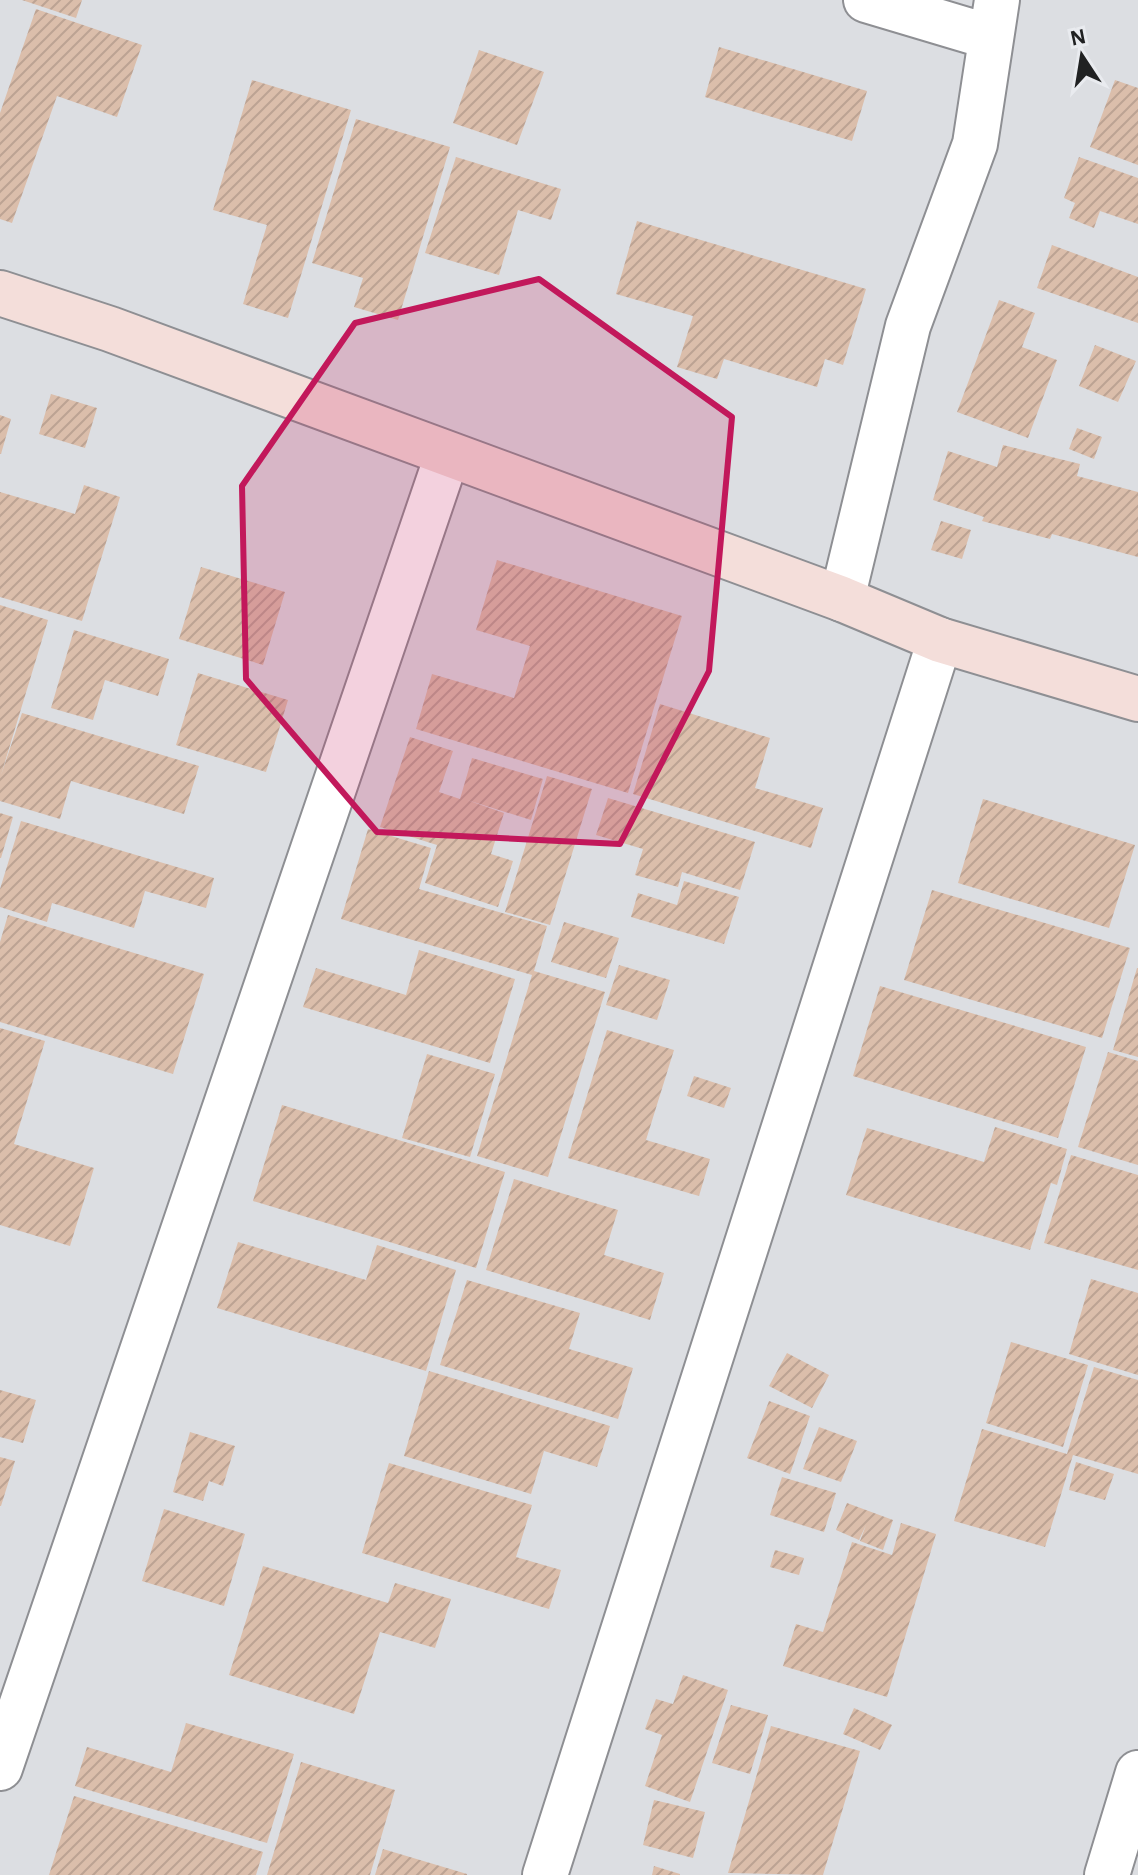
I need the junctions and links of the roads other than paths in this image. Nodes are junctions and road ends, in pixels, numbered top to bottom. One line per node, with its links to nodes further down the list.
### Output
1 (866, 0): 2 (street)
2 (994, 18): 5 (street)
3 (0, 293): 4 (street)
4 (447, 456): 5 (street); 8 (street)
5 (842, 599): 6 (street)
6 (940, 640): 7 (street); 10 (street)
7 (1138, 699)
8 (0, 1768)
9 (1138, 1773): 11 (street)
10 (545, 1875)
11 (1107, 1875)

